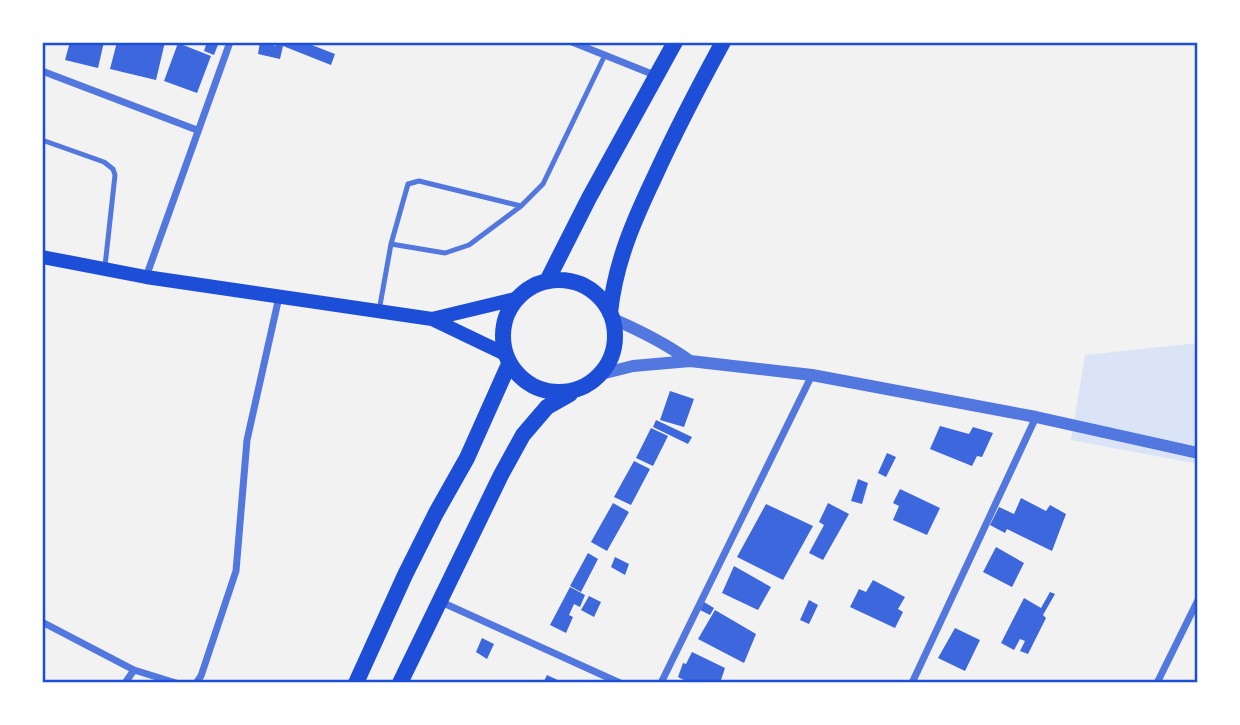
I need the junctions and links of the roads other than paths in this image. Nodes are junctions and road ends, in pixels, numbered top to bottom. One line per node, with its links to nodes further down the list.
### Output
1 (230, 42): 8 (street)
2 (572, 42): 5 (street)
3 (675, 42): 7 (main road)
4 (723, 42): 19 (main road)
5 (605, 55): 7 (street); 10 (lane)
6 (42, 71): 8 (street)
7 (657, 76): 15 (main road)
8 (197, 130): 14 (street)
9 (42, 140): 13 (lane)
10 (521, 206): 11 (lane); 11 (lane)
11 (391, 244): 18 (lane)
12 (42, 257): 13 (main road)
13 (105, 269): 14 (main road)
14 (146, 277): 16 (main road)
15 (548, 279): 17 (main road); 19 (main road)
16 (279, 296): 18 (main road); 34 (street)
17 (515, 299): 20 (main road); 21 (main road)
18 (379, 311): 20 (main road)
19 (612, 316): 22 (street); 23 (main road)
20 (432, 319): 21 (main road)
21 (507, 359): 25 (main road); 35 (main road)
22 (690, 360): 23 (street); 24 (street)
23 (601, 374): 25 (main road)
24 (812, 375): 26 (street); 38 (street)
25 (582, 388): 29 (main road)
26 (1036, 416): 27 (street); 39 (street)
27 (1198, 453)
28 (1198, 600): 40 (street)
29 (439, 601): 36 (main road); 37 (street)
30 (42, 622): 31 (street)
31 (134, 670): 32 (street); 33 (street)
32 (125, 683)
33 (176, 683)
34 (196, 683)
35 (356, 683)
36 (400, 683)
37 (620, 683)
38 (661, 683)
39 (912, 683)
40 (1157, 683)

